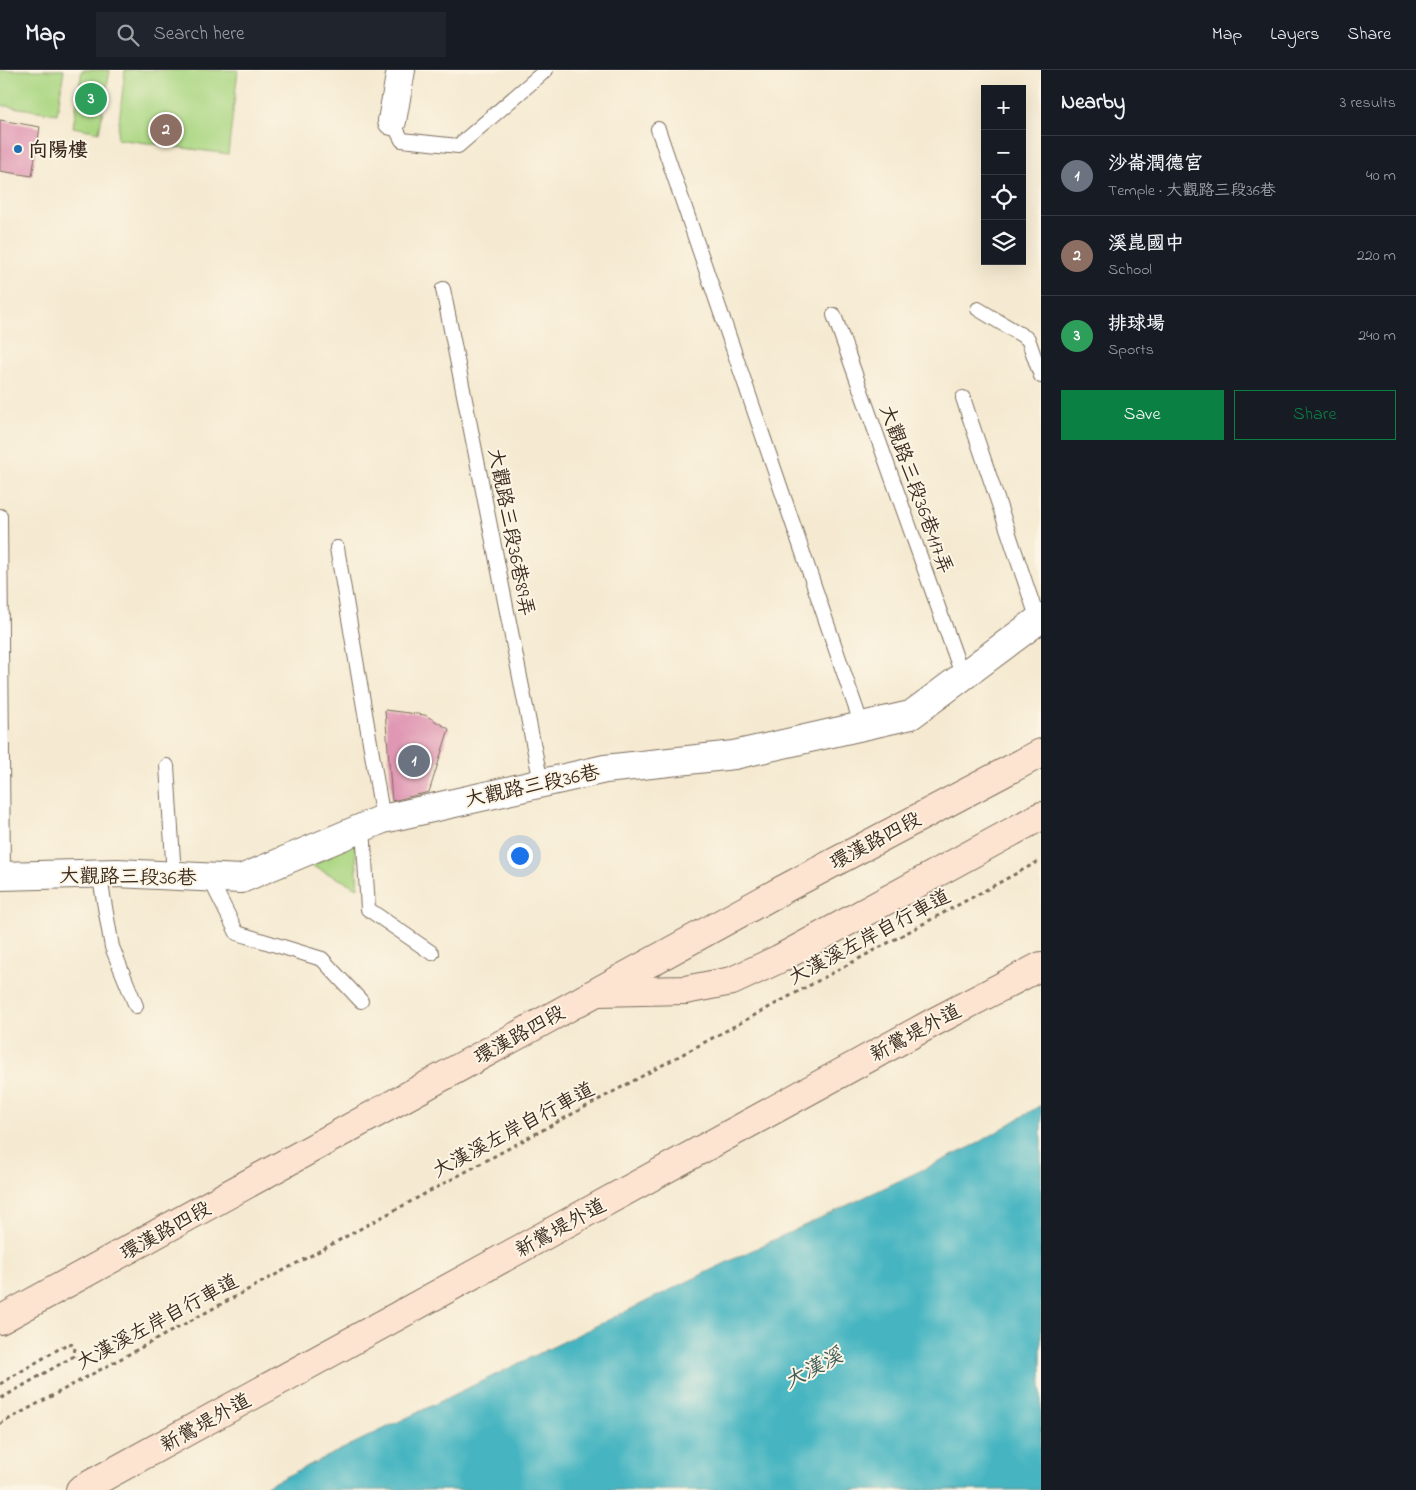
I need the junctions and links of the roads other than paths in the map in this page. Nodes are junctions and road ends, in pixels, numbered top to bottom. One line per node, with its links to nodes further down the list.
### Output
1 (401, 70): 3 (street)
2 (546, 70): 3 (lane)
3 (392, 121)
4 (658, 129): 14 (lane)
5 (444, 289): 17 (lane, 大觀路三段36巷89弄)
6 (978, 309): 8 (lane)
7 (834, 315): 13 (lane, 大觀路三段36巷117弄)
8 (1041, 376)
9 (964, 398): 12 (lane)
10 (0, 516): 21 (lane)
11 (337, 548): 19 (lane)
12 (1040, 619): 13 (street, 大觀路三段36巷)
13 (963, 677): 14 (street, 大觀路三段36巷)
14 (862, 726): 17 (street, 大觀路三段36巷)
15 (1041, 753): 26 (street, 環漢路四段)
16 (167, 766): 22 (lane)
17 (541, 783): 19 (street, 大觀路三段36巷)
18 (1041, 816): 26 (street)
19 (373, 823): 23 (street, 大觀路三段36巷); 24 (lane)
20 (100, 873): 21 (street, 大觀路三段36巷); 22 (street, 大觀路三段36巷); 28 (lane)
21 (2, 876)
22 (174, 876): 23 (street, 大觀路三段36巷)
23 (209, 878): 27 (lane)
24 (432, 954)
25 (1041, 966): 30 (street, 新鶯堤外道)
26 (595, 992): 29 (street, 環漢路四段)
27 (361, 1001)
28 (136, 1006)
29 (0, 1320)
30 (80, 1490)

